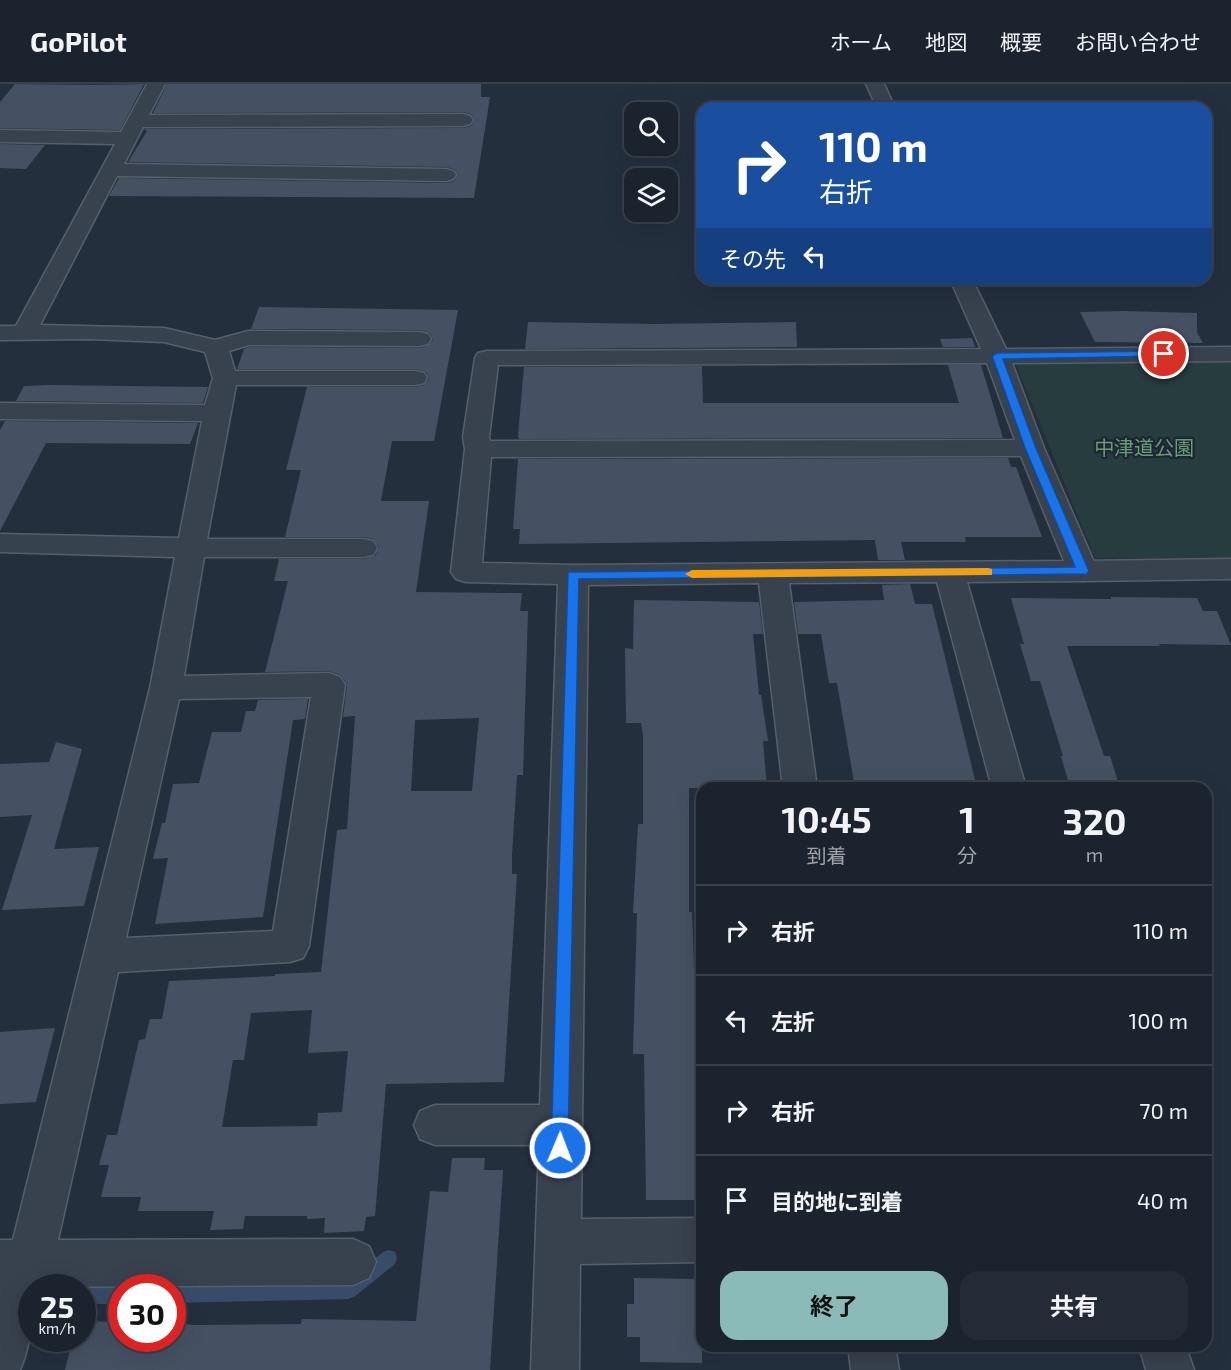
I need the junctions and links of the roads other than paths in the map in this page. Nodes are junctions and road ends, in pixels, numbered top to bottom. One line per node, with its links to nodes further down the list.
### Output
1 (156, 84): 5 (street)
2 (875, 84): 3 (street)
3 (883, 102)
4 (462, 120): 5 (street)
5 (131, 129): 6 (street); 7 (street)
6 (0, 136)
7 (110, 170): 8 (street); 10 (street)
8 (446, 175)
9 (964, 285): 13 (street)
10 (13, 333): 14 (street)
11 (419, 339): 14 (street)
12 (1231, 354): 13 (street)
13 (997, 356): 18 (street); 19 (street)
14 (221, 362): 15 (street); 17 (street)
15 (415, 378)
16 (0, 411): 17 (street)
17 (216, 413): 21 (street)
18 (1031, 448): 19 (street); 24 (street)
19 (478, 450): 27 (street)
20 (0, 543): 21 (street)
21 (192, 548): 22 (street); 28 (street)
22 (363, 548)
23 (1231, 569): 24 (street)
24 (1083, 571): 25 (street)
25 (950, 572): 26 (street); 30 (street)
26 (773, 573): 27 (street); 29 (street)
27 (573, 575): 33 (street)
28 (166, 688): 31 (street); 31 (street)
29 (799, 782)
30 (1007, 782)
31 (102, 956): 37 (street)
32 (435, 1125): 33 (street)
33 (560, 1125): 35 (street)
34 (696, 1240): 35 (street)
35 (558, 1242): 41 (street)
36 (353, 1262): 37 (street)
37 (15, 1263): 40 (street)
38 (873, 1352): 42 (street)
39 (1165, 1352): 43 (street)
40 (0, 1361)
41 (555, 1370)
42 (875, 1370)
43 (1170, 1370)

